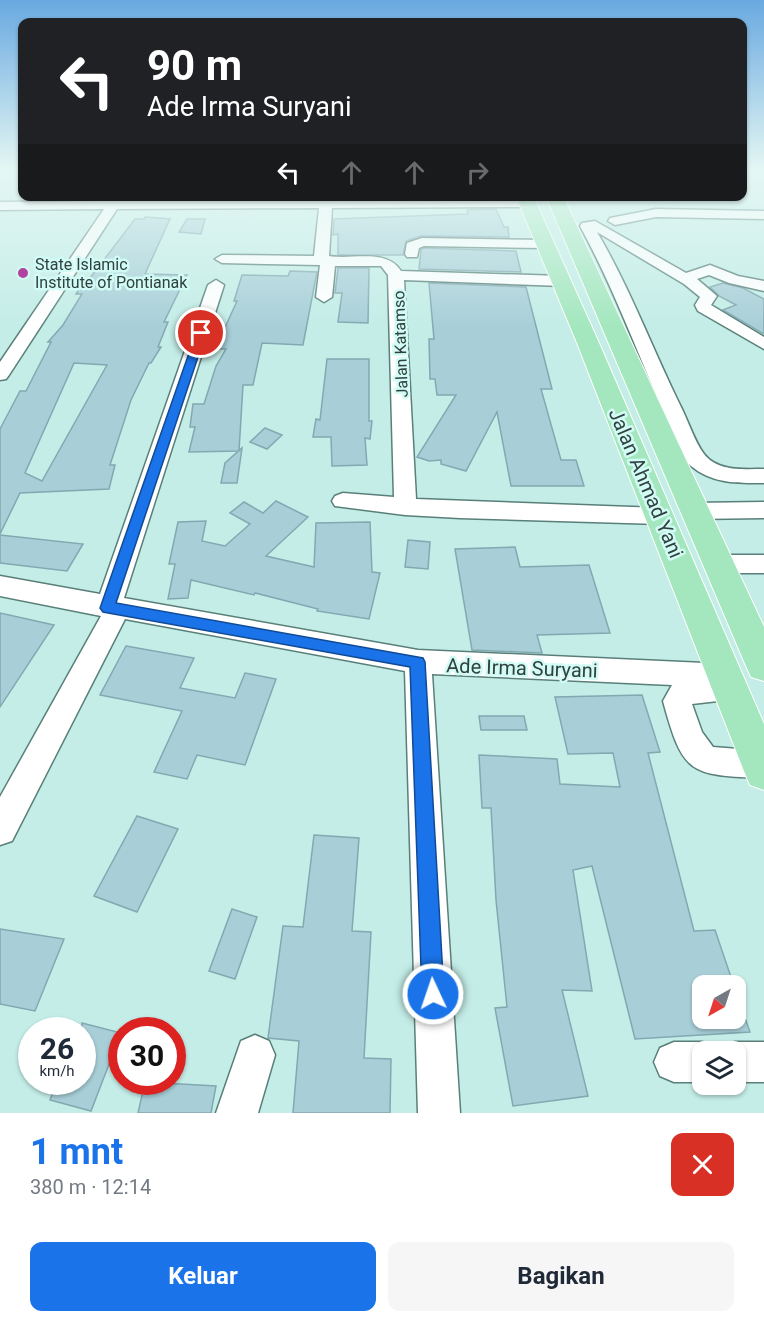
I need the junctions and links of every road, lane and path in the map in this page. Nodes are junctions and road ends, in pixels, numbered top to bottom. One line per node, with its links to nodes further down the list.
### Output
1 (102, 223): 19 (street)
2 (326, 223): 8 (street)
3 (540, 223): 5 (main road, Jalan Ahmad Yani)
4 (549, 223): 16 (main road, Jalan Ahmad Yani)
5 (545, 244): 6 (street); 11 (main road, Jalan Ahmad Yani)
6 (412, 254)
7 (222, 258): 8 (street)
8 (325, 260): 9 (street); 14 (street)
9 (396, 275): 11 (street, Jalan Katamso); 22 (street, Jalan Katamso)
10 (685, 278): 13 (street); 17 (street); 20 (street)
11 (562, 281): 15 (main road, Jalan Ahmad Yani)
12 (216, 285): 29 (street)
13 (764, 286)
14 (324, 297)
15 (588, 343): 16 (main road); 25 (main road, Jalan Ahmad Yani)
16 (622, 344): 24 (main road, Jalan Ahmad Yani)
17 (764, 345): 18 (street)
18 (764, 362)
19 (0, 375)
20 (764, 476)
21 (343, 501): 22 (street)
22 (405, 507): 25 (street)
23 (764, 510): 24 (street)
24 (694, 511): 27 (main road, Jalan Ahmad Yani)
25 (660, 516): 32 (main road, Jalan Ahmad Yani)
26 (762, 559): 27 (street)
27 (718, 564): 31 (main road, Jalan Ahmad Yani)
28 (0, 586): 29 (street, Ade Irma Suryani)
29 (112, 609): 30 (street, Ade Irma Suryani); 34 (street)
30 (418, 662): 32 (street, Ade Irma Suryani); 39 (street)
31 (764, 666)
32 (729, 682): 33 (main road, Jalan Ahmad Yani); 33 (street)
33 (762, 767)
34 (0, 829)
35 (255, 1055): 38 (street)
36 (746, 1062): 37 (street)
37 (764, 1062)
38 (237, 1113)
39 (439, 1113)

